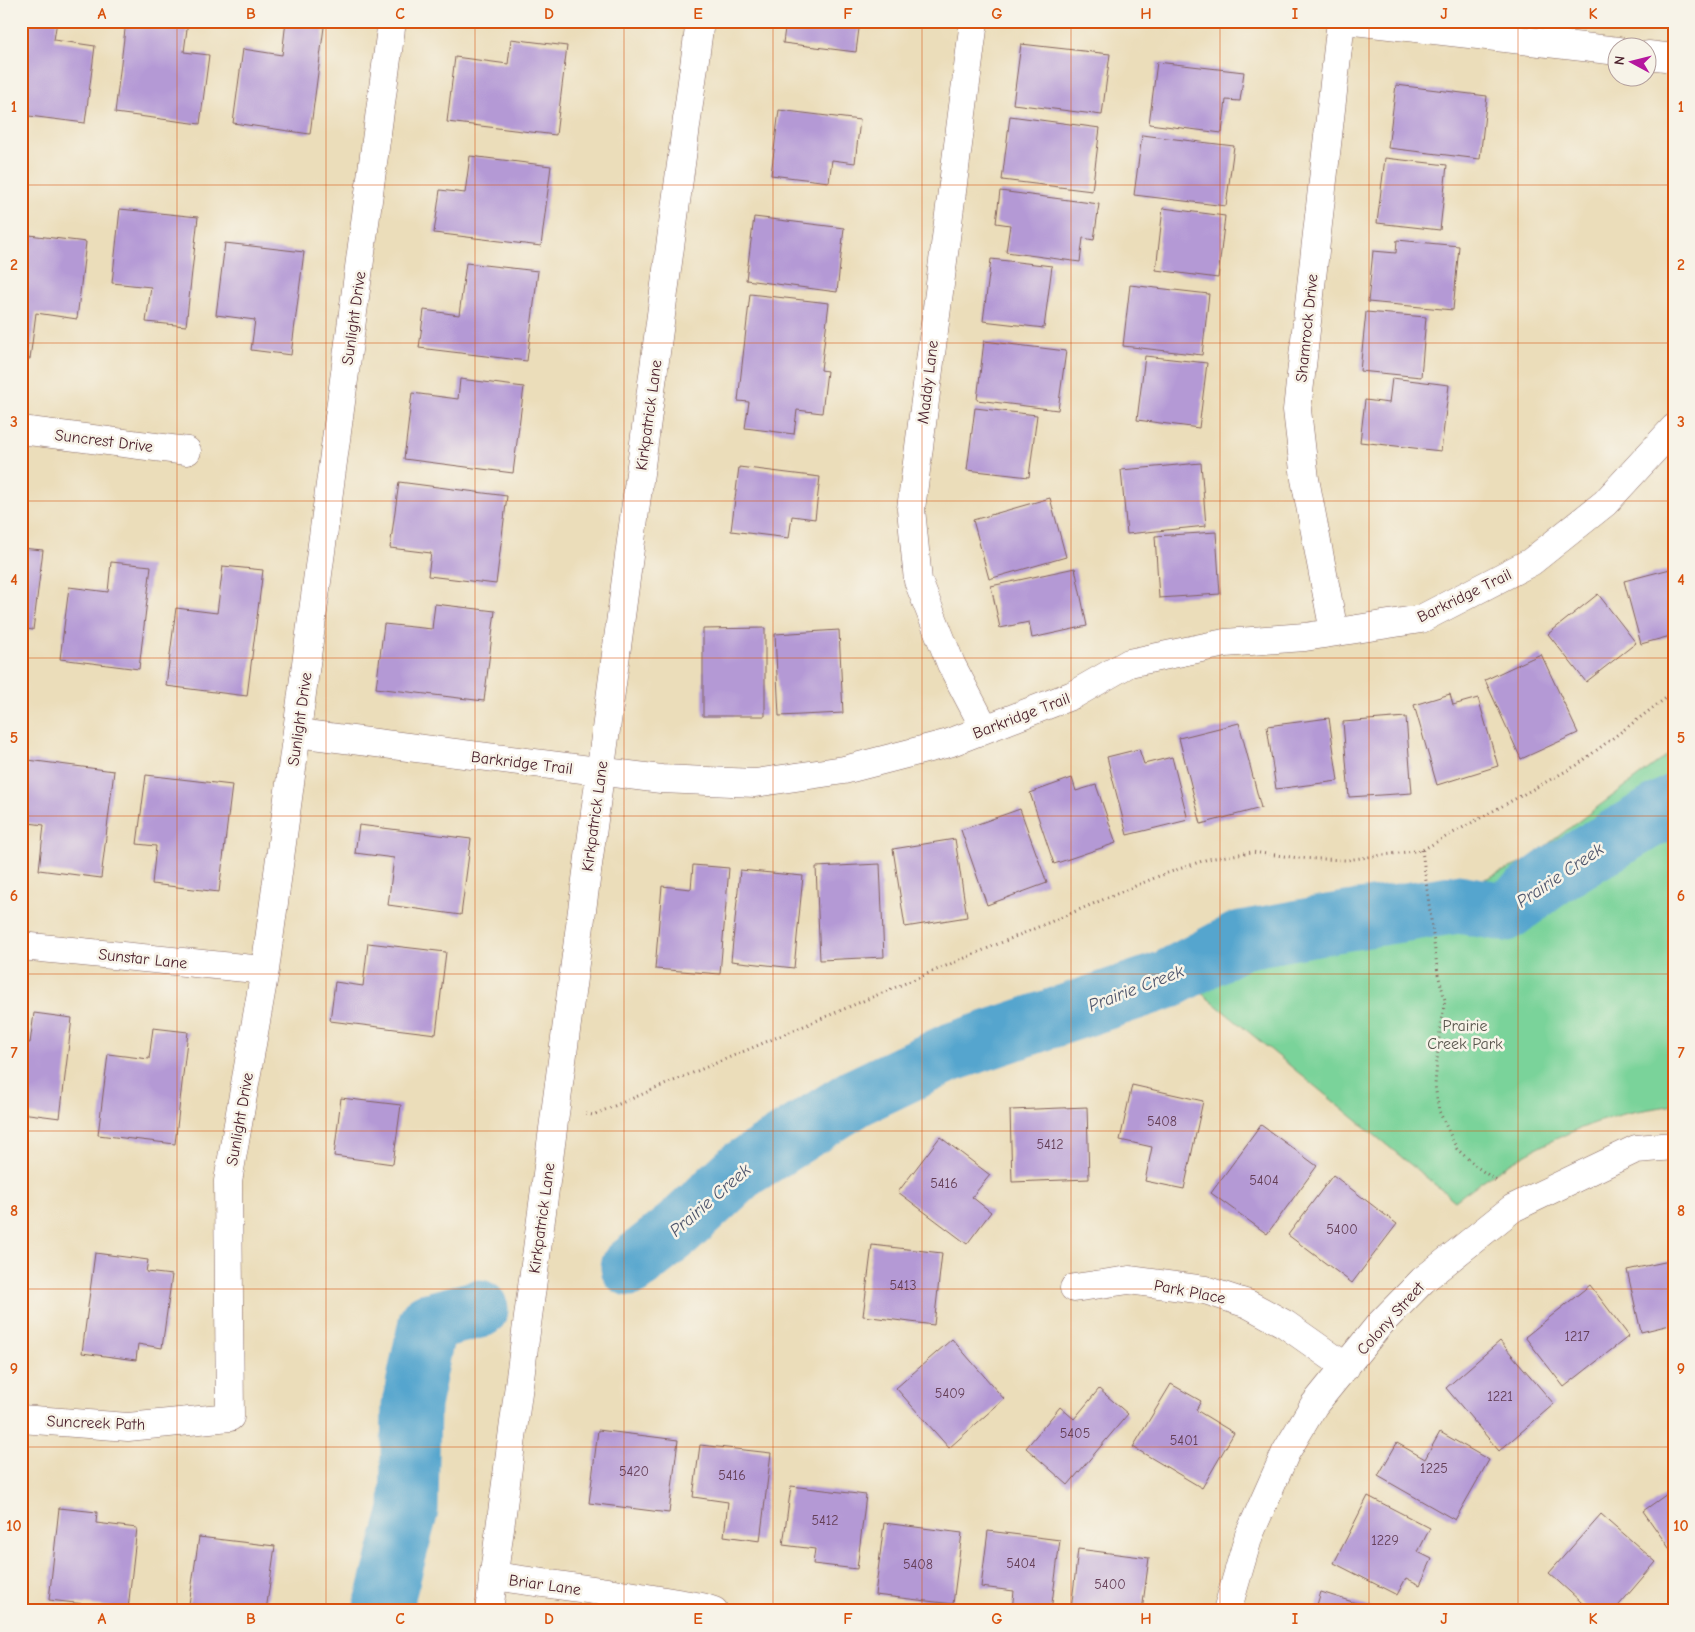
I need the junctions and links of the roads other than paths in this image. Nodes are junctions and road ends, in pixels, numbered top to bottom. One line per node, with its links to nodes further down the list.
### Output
1 (392, 21): 14 (street, Sunlight Drive)
2 (700, 21): 15 (street, Kirkpatrick Lane)
3 (974, 21): 13 (street, Maddy Lane)
4 (1341, 21): 12 (street, Shamrock Drive)
5 (1354, 21): 6 (street)
6 (1608, 50)
7 (1658, 56): 8 (street)
8 (1674, 58)
9 (1674, 428): 12 (street, Barkridge Trail)
10 (21, 430): 11 (street, Suncrest Drive)
11 (188, 451)
12 (1334, 632): 13 (street, Barkridge Trail)
13 (985, 729): 15 (street, Barkridge Trail)
14 (297, 733): 15 (street, Barkridge Trail); 17 (street, Sunlight Drive)
15 (600, 771): 23 (street, Kirkpatrick Lane)
16 (21, 946): 17 (street, Sunstar Lane)
17 (265, 970): 21 (street, Sunlight Drive)
18 (1674, 1146): 20 (street, Colony Street)
19 (1074, 1288): 20 (street, Park Place)
20 (1346, 1367): 26 (street, Colony Street)
21 (230, 1417): 22 (street, Suncreek Path)
22 (21, 1419)
23 (493, 1576): 24 (street, Kirkpatrick Lane); 25 (street, Briar Lane)
24 (489, 1611)
25 (714, 1611)
26 (1227, 1611)

